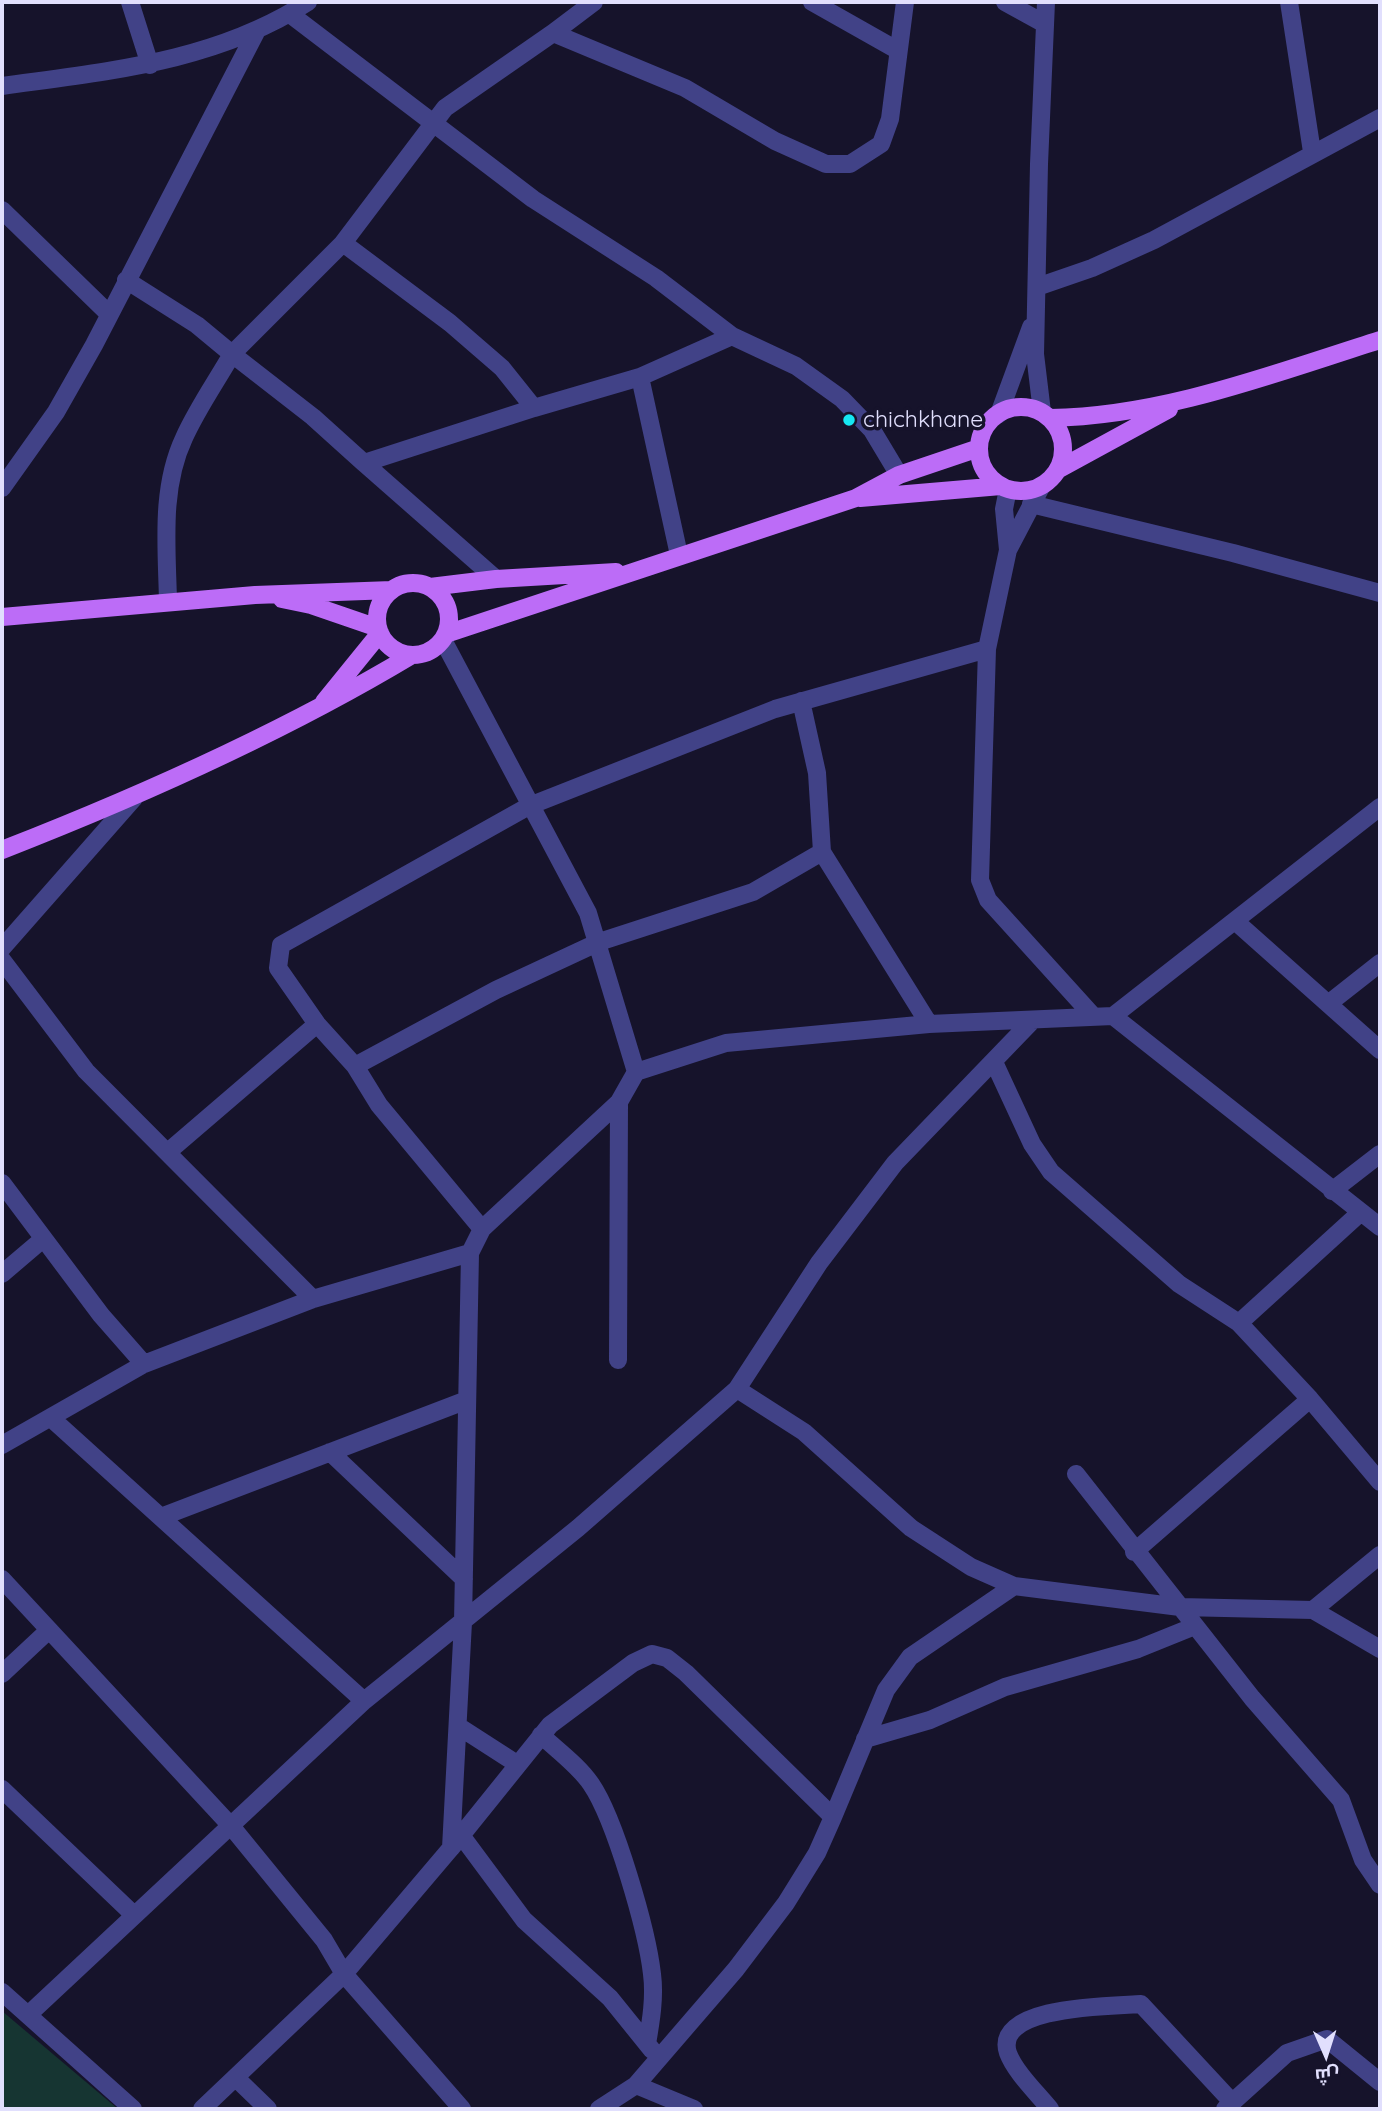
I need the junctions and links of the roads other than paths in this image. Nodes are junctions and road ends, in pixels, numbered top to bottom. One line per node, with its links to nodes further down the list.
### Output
1 (130, 2): 14 (street)
2 (308, 2): 9 (street)
3 (594, 2): 12 (street)
4 (812, 2): 13 (street)
5 (905, 2): 13 (street)
6 (1005, 2): 10 (street)
7 (1046, 2): 10 (street)
8 (1289, 2): 18 (street)
9 (290, 14): 11 (street); 17 (street)
10 (1045, 24): 22 (street)
11 (256, 32): 14 (street); 21 (street)
12 (554, 33): 13 (street); 17 (street)
13 (898, 50)
14 (150, 65): 15 (street)
15 (2, 86)
16 (1380, 118): 18 (street)
17 (432, 124): 20 (street); 25 (street)
18 (1312, 152): 22 (street)
19 (2, 210): 23 (street)
20 (343, 243): 27 (street); 30 (street)
21 (127, 280): 23 (street); 27 (street)
22 (1037, 287): 24 (street)
23 (109, 314): 39 (street)
24 (1036, 314): 31 (street); 32 (street)
25 (732, 336): 28 (street); 36 (street)
26 (1380, 340): 29 (main road)
27 (232, 354): 34 (street); 50 (street)
28 (640, 377): 30 (street); 43 (street)
29 (1181, 402): 32 (main road); 35 (main road)
30 (534, 408): 34 (street)
31 (999, 414): 32 (main road); 33 (main road)
32 (1046, 415): 35 (main road)
33 (979, 448): 36 (main road); 37 (main road)
34 (364, 463): 45 (street)
35 (1059, 469): 38 (main road)
36 (899, 475): 40 (main road)
37 (1004, 487): 38 (main road); 40 (main road); 42 (street)
38 (1041, 487): 41 (street)
39 (2, 488)
40 (856, 498): 43 (main road)
41 (1031, 504): 42 (street); 48 (street)
42 (1008, 550): 54 (street)
43 (679, 555): 44 (main road)
44 (641, 570): 45 (main road); 53 (main road)
45 (496, 579): 46 (main road)
46 (430, 587): 47 (main road); 53 (main road)
47 (392, 590): 49 (main road); 52 (main road)
48 (1380, 593)
49 (255, 594): 50 (main road); 52 (main road)
50 (168, 603): 51 (main road)
51 (2, 617)
52 (379, 631): 55 (main road); 57 (main road)
53 (444, 637): 55 (main road); 59 (street)
54 (988, 649): 56 (street); 70 (street)
55 (412, 655): 57 (main road)
56 (802, 701): 59 (street); 62 (street)
57 (319, 707): 58 (main road)
58 (134, 798): 61 (main road); 65 (street)
59 (529, 806): 64 (street); 72 (street)
60 (1380, 807): 63 (street)
61 (2, 850)
62 (822, 852): 64 (street); 73 (street)
63 (1235, 921): 68 (street); 69 (street)
64 (599, 942): 76 (street); 77 (street)
65 (2, 948)
66 (2, 960): 79 (street)
67 (1380, 962): 68 (street)
68 (1328, 1004): 74 (street)
69 (1113, 1016): 70 (street); 82 (street)
70 (1094, 1017): 71 (street)
71 (1031, 1022): 73 (street); 75 (street)
72 (317, 1024): 76 (street); 79 (street)
73 (929, 1024): 77 (street)
74 (1380, 1050)
75 (994, 1062): 90 (street); 93 (street)
76 (355, 1066): 85 (street)
77 (636, 1072): 78 (street)
78 (619, 1102): 85 (street); 91 (street)
79 (169, 1151): 89 (street)
80 (1380, 1154): 82 (street)
81 (2, 1183): 86 (street)
82 (1332, 1191): 83 (street)
83 (1361, 1212): 84 (street); 90 (street)
84 (1380, 1227)
85 (482, 1229): 87 (street)
86 (43, 1239): 88 (street); 92 (street)
87 (470, 1253): 89 (street); 95 (street)
88 (2, 1274)
89 (313, 1300): 92 (street)
90 (1239, 1322): 94 (street)
91 (618, 1360)
92 (144, 1364): 96 (street)
93 (737, 1389): 106 (street); 109 (street)
94 (1310, 1399): 100 (street); 102 (street)
95 (467, 1400): 98 (street); 105 (street)
96 (51, 1418): 97 (street); 101 (street)
97 (2, 1445)
98 (330, 1452): 101 (street); 105 (street)
99 (1076, 1474): 102 (street)
100 (1380, 1482)
101 (161, 1517): 114 (street)
102 (1134, 1552): 107 (street)
103 (1380, 1555): 108 (street)
104 (2, 1579): 111 (street)
105 (464, 1579): 109 (street)
106 (1014, 1586): 107 (street); 117 (street)
107 (1180, 1607): 108 (street); 110 (street)
108 (1313, 1610): 112 (street)
109 (463, 1622): 114 (street); 115 (street)
110 (1195, 1626): 117 (street); 123 (street)
111 (49, 1630): 113 (street); 121 (street)
112 (1380, 1649)
113 (2, 1674)
114 (364, 1701): 121 (street)
115 (458, 1726): 118 (street); 122 (street)
116 (541, 1735): 118 (street); 120 (street); 128 (street)
117 (865, 1739): 120 (street)
118 (517, 1764): 122 (street)
119 (2, 1789): 124 (street)
120 (833, 1817): 128 (street)
121 (231, 1826): 124 (street); 125 (street)
122 (456, 1842): 125 (street); 128 (street)
123 (1380, 1885)
124 (134, 1915): 127 (street)
125 (344, 1974): 129 (street); 136 (street)
126 (2, 1992): 127 (street)
127 (28, 2015): 133 (street)
128 (653, 2051): 131 (street)
129 (237, 2079): 134 (street); 135 (street)
130 (1380, 2081): 132 (street)
131 (636, 2085): 137 (street); 138 (street)
132 (1228, 2105): 139 (street)
133 (133, 2109)
134 (202, 2109)
135 (268, 2109)
136 (462, 2109)
137 (599, 2109)
138 (694, 2109)
139 (1050, 2109)

